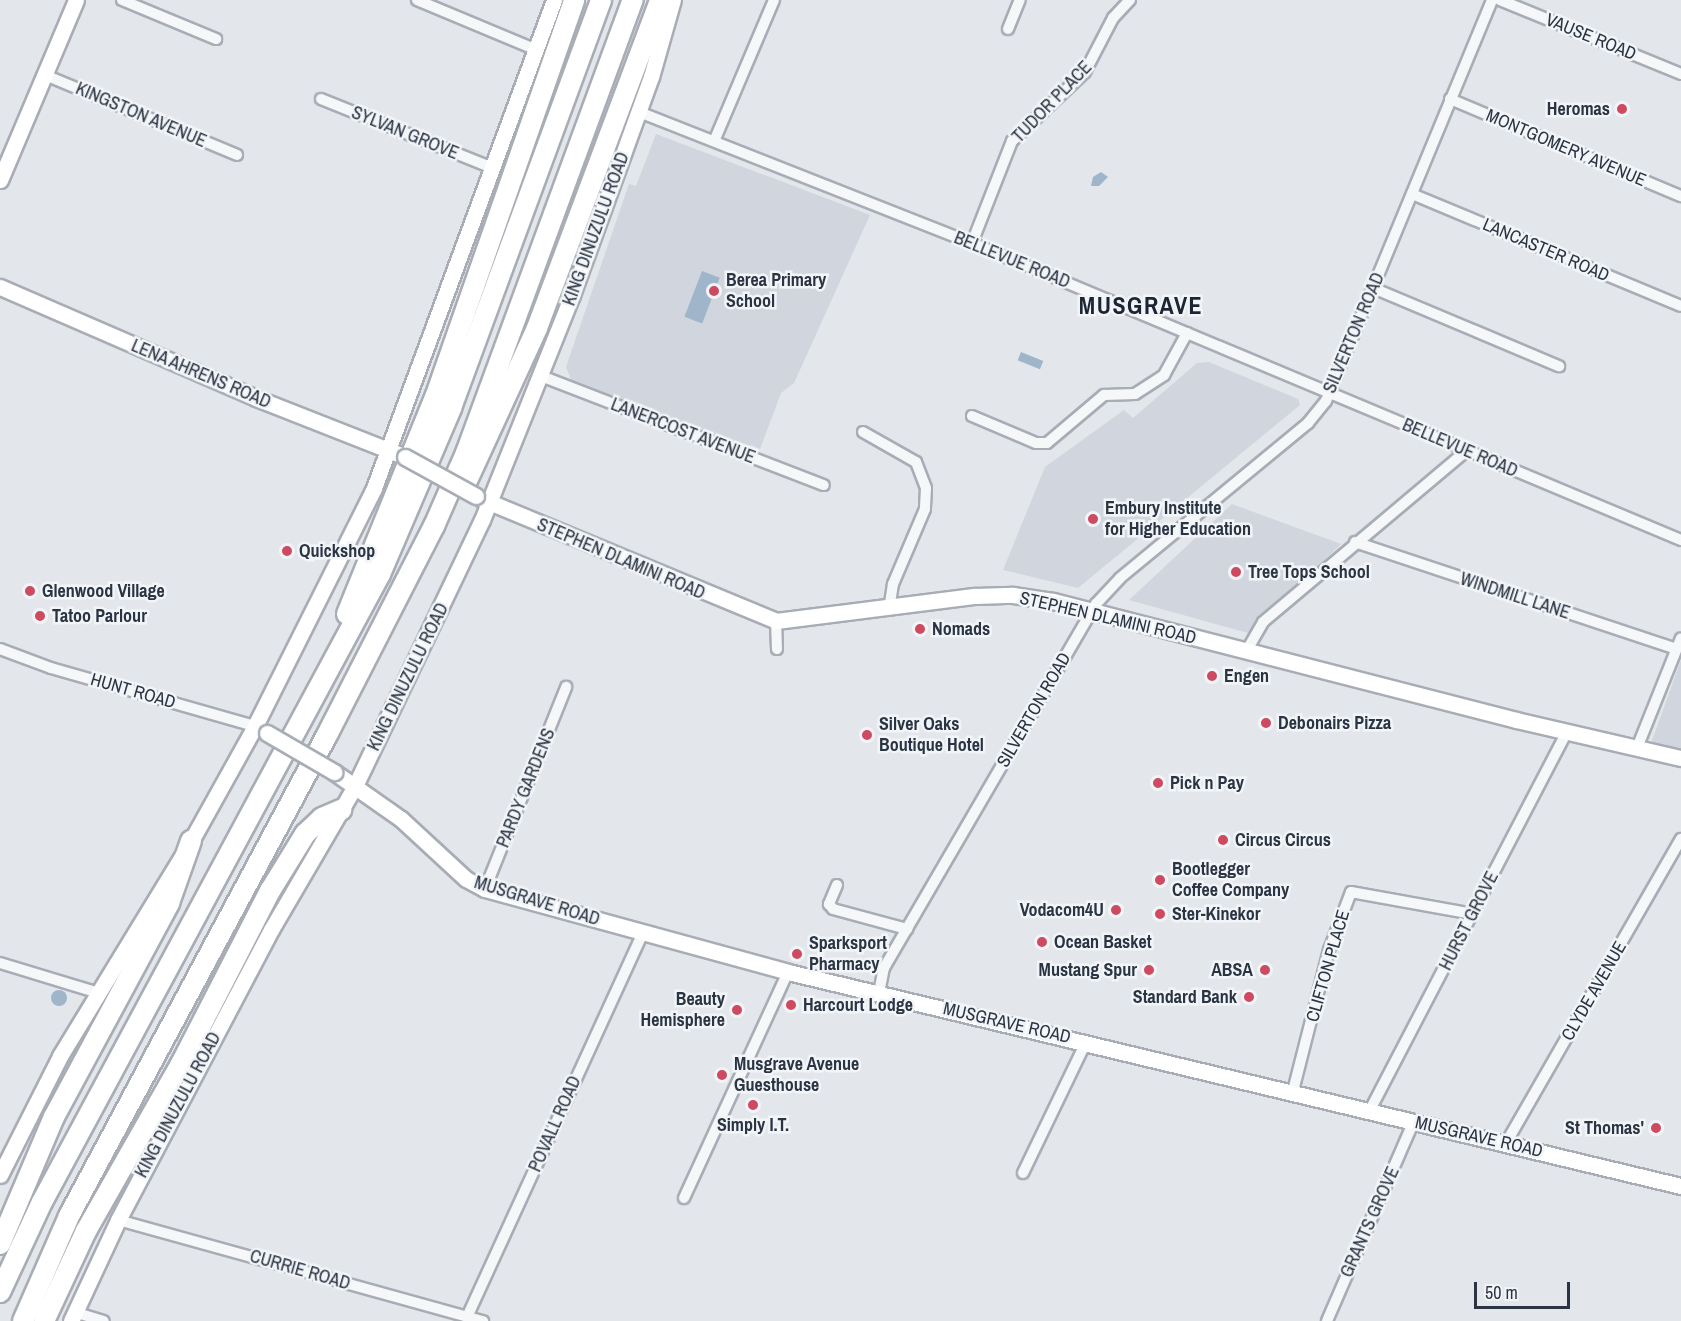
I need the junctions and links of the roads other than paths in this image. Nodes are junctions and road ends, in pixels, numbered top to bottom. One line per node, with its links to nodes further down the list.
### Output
1 (76, 0): 19 (main road)
2 (122, 0): 16 (street)
3 (417, 0): 17 (street)
4 (554, 0): 17 (main road)
5 (574, 0): 51 (highway)
6 (601, 0): 51 (highway)
7 (633, 0): 49 (highway)
8 (660, 0): 49 (highway)
9 (673, 0): 22 (main road, KING DINUZULU ROAD)
10 (774, 0): 23 (street)
11 (1020, 0): 15 (street)
12 (1130, 0): 29 (street, TUDOR PLACE)
13 (1492, 0): 21 (street, SILVERTON ROAD)
14 (1500, 0): 18 (street, VAUSE ROAD)
15 (1008, 29)
16 (216, 39)
17 (534, 49): 25 (main road)
18 (1681, 74)
19 (45, 75): 24 (street, KINGSTON AVENUE); 26 (main road)
20 (321, 99): 25 (street, SYLVAN GROVE)
21 (1450, 99): 27 (street, SILVERTON ROAD); 28 (street, MONTGOMERY AVENUE)
22 (639, 112): 23 (street, BELLEVUE ROAD); 35 (main road, KING DINUZULU ROAD)
23 (715, 140): 29 (street, BELLEVUE ROAD)
24 (237, 155)
25 (490, 167): 39 (main road)
26 (0, 180)
27 (1412, 194): 31 (street, SILVERTON ROAD); 32 (street, LANCASTER ROAD)
28 (1681, 196)
29 (972, 243): 33 (street, BELLEVUE ROAD)
30 (0, 287): 39 (main road, LENA AHRENS ROAD)
31 (1372, 288): 34 (street); 36 (street, SILVERTON ROAD)
32 (1681, 306)
33 (1187, 333): 36 (street, BELLEVUE ROAD); 37 (street)
34 (1560, 366)
35 (541, 376): 42 (street, LANERCOST AVENUE); 43 (main road, KING DINUZULU ROAD)
36 (1331, 392): 40 (street, BELLEVUE ROAD); 47 (street, SILVERTON ROAD)
37 (972, 416)
38 (863, 432): 46 (street)
39 (390, 450): 41 (main road, LENA AHRENS ROAD); 57 (main road)
40 (1466, 451): 44 (street, BELLEVUE ROAD); 45 (street)
41 (405, 457): 43 (main road, STEPHEN DLAMINI ROAD, bridge)
42 (824, 485)
43 (483, 499): 48 (main road, STEPHEN DLAMINI ROAD); 61 (main road, KING DINUZULU ROAD)
44 (1681, 540)
45 (1355, 542): 53 (street, WINDMILL LANE); 55 (street)
46 (889, 608): 47 (main road, STEPHEN DLAMINI ROAD); 48 (main road, STEPHEN DLAMINI ROAD)
47 (1091, 611): 55 (main road, STEPHEN DLAMINI ROAD); 68 (street, SILVERTON ROAD)
48 (776, 621): 54 (street)
49 (384, 627): 88 (highway)
50 (1681, 638): 53 (street)
51 (340, 646): 85 (highway)
52 (0, 649): 57 (street, HUNT ROAD)
53 (1676, 649): 59 (street)
54 (777, 650)
55 (1246, 650): 58 (main road, STEPHEN DLAMINI ROAD)
56 (566, 687): 66 (street, PARDY GARDENS)
57 (261, 730): 61 (main road, MUSGRAVE ROAD, bridge); 64 (main road)
58 (1566, 731): 59 (main road, STEPHEN DLAMINI ROAD); 67 (street, HURST GROVE)
59 (1637, 748): 60 (main road, STEPHEN DLAMINI ROAD)
60 (1681, 758)
61 (355, 786): 62 (main road, KING DINUZULU ROAD); 66 (main road, MUSGRAVE ROAD)
62 (341, 810): 83 (main road, KING DINUZULU ROAD); 89 (highway)
63 (1681, 839): 78 (street, CLYDE AVENUE)
64 (191, 841): 72 (main road); 84 (highway)
65 (837, 885): 68 (street)
66 (485, 889): 69 (main road, MUSGRAVE ROAD)
67 (1473, 914): 75 (street, CLIFTON PLACE); 76 (street, HURST GROVE)
68 (907, 929): 73 (street, SILVERTON ROAD)
69 (643, 932): 71 (main road, MUSGRAVE ROAD); 87 (street, POVALL ROAD)
70 (0, 963): 72 (street)
71 (788, 972): 73 (main road, MUSGRAVE ROAD); 82 (street)
72 (99, 993): 80 (main road)
73 (879, 993): 74 (main road, MUSGRAVE ROAD)
74 (1086, 1042): 75 (main road, MUSGRAVE ROAD); 79 (street)
75 (1293, 1091): 76 (main road, MUSGRAVE ROAD)
76 (1371, 1110): 77 (main road, MUSGRAVE ROAD)
77 (1413, 1123): 78 (main road, MUSGRAVE ROAD); 92 (street, GRANTS GROVE)
78 (1506, 1143): 81 (main road, MUSGRAVE ROAD)
79 (1023, 1173)
80 (0, 1175)
81 (1681, 1186)
82 (684, 1198)
83 (118, 1220): 86 (main road, KING DINUZULU ROAD); 87 (street, CURRIE ROAD)
84 (0, 1244)
85 (0, 1292)
86 (72, 1317): 90 (street)
87 (467, 1317): 91 (street, CURRIE ROAD)
88 (23, 1321)
89 (44, 1321)
90 (104, 1321)
91 (483, 1321)
92 (1327, 1321)

